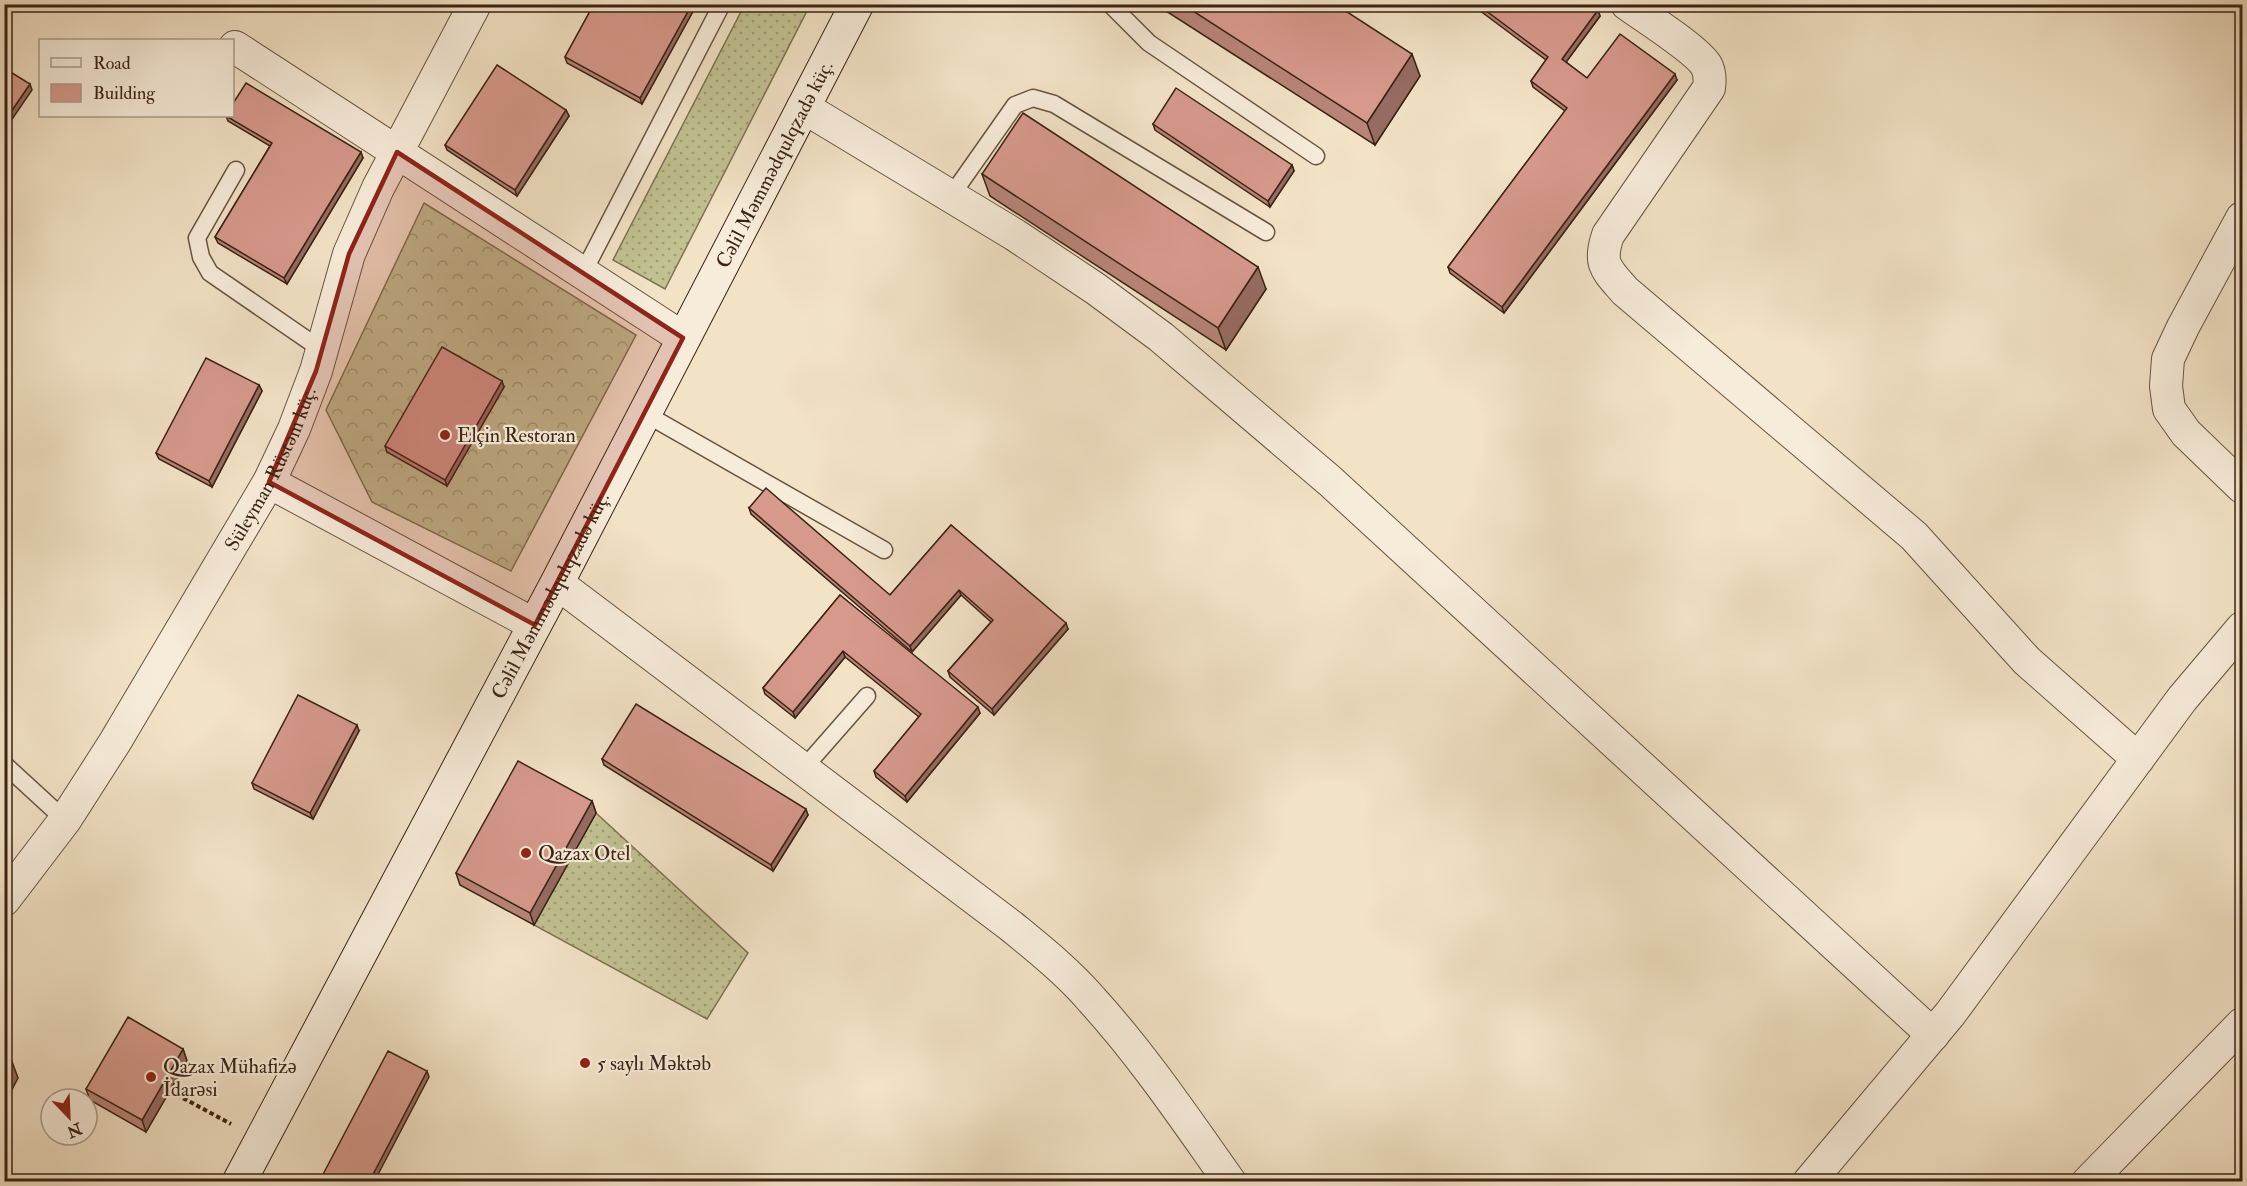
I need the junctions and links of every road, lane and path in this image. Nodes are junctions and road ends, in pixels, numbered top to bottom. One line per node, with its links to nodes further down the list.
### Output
1 (475, 4): 8 (street, Süleyman Rüstəm küç.)
2 (723, 4): 14 (lane)
3 (857, 4): 7 (street, Cəlil Məmmədqulqzadə küç.)
4 (1110, 4): 9 (lane)
5 (1627, 4): 25 (street)
6 (235, 47): 8 (street)
7 (803, 107): 11 (street); 15 (street, Cəlil Məmmədqulqzadə küç.)
8 (397, 152): 14 (street); 16 (street, Süleyman Rüstəm küç.)
9 (1316, 156)
10 (236, 170): 16 (lane)
11 (951, 196): 13 (lane); 31 (street)
12 (2242, 218): 19 (street)
13 (1266, 232)
14 (583, 273): 15 (street)
15 (683, 338): 17 (street, Cəlil Məmmədqulqzadə küç.)
16 (322, 350): 18 (street, Süleyman Rüstəm küç.)
17 (644, 413): 20 (lane); 21 (street, Cəlil Məmmədqulqzadə küç.)
18 (269, 482): 22 (street); 28 (street, Süleyman Rüstəm küç.)
19 (2242, 486)
20 (884, 550)
21 (557, 583): 22 (street, Cəlil Məmmədqulqzadə küç.); 27 (street)
22 (535, 625): 33 (street, Cəlil Məmmədqulqzadə küç.)
23 (2242, 628): 25 (street)
24 (867, 696): 27 (lane)
25 (2138, 759): 31 (street)
26 (4, 764): 28 (lane)
27 (804, 769): 36 (street)
28 (65, 820): 29 (street, Süleyman Rüstəm küç.)
29 (4, 900)
30 (2242, 1024): 37 (street)
31 (1933, 1035): 34 (street)
32 (170, 1090): 33 (path)
33 (261, 1140): 35 (street, Cəlil Məmmədqulqzadə küç.)
34 (1817, 1179)
35 (239, 1182)
36 (1230, 1182)
37 (2088, 1182)

